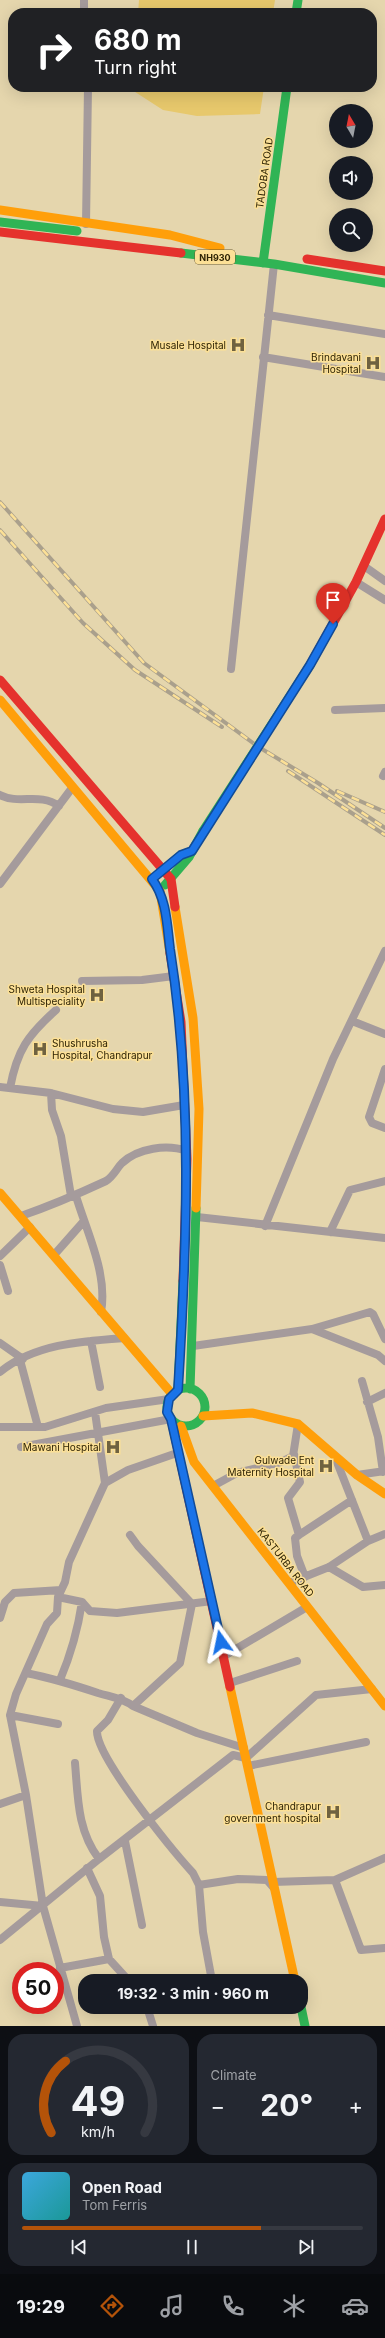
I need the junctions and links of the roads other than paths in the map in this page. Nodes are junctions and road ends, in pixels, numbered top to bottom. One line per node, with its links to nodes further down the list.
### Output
1 (88, 92): 5 (street)
2 (286, 92): 8 (main road, TADOBA ROAD)
3 (0, 210): 5 (main road)
4 (0, 222): 7 (main road, NH930)
5 (86, 224): 7 (main road)
6 (0, 232): 8 (main road, NH930)
7 (220, 248): 8 (main road, NH930)
8 (264, 258): 9 (main road, NH930); 10 (main road, NH930)
9 (274, 264): 11 (main road, NH930); 12 (street)
10 (385, 271)
11 (385, 283)
12 (268, 315): 13 (street); 14 (street)
13 (385, 334)
14 (263, 358): 15 (street); 22 (street)
15 (385, 377)
16 (385, 519): 18 (main road)
17 (385, 539): 18 (main road)
18 (365, 563): 19 (street); 20 (main road)
19 (385, 581)
20 (356, 582): 21 (street); 31 (main road, bridge)
21 (385, 600)
22 (231, 669)
23 (0, 680): 27 (main road)
24 (0, 700): 28 (main road)
25 (385, 708): 26 (street)
26 (335, 710)
27 (78, 770): 28 (main road); 32 (main road)
28 (69, 785): 30 (street); 33 (main road)
29 (0, 795): 30 (street)
30 (59, 806): 35 (street)
31 (192, 851): 32 (main road); 34 (main road)
32 (163, 870): 33 (main road); 34 (main road)
33 (152, 879): 36 (main road)
34 (171, 879): 36 (main road); 55 (main road)
35 (0, 884)
36 (160, 891): 38 (main road)
37 (385, 951): 41 (street)
38 (174, 976): 39 (street); 47 (main road)
39 (82, 981)
40 (56, 1010): 45 (street)
41 (352, 1021): 42 (street); 57 (street)
42 (385, 1034)
43 (385, 1069): 48 (street)
44 (0, 1087): 45 (street)
45 (10, 1088): 46 (street)
46 (51, 1093): 47 (street); 52 (street)
47 (184, 1106): 49 (main road)
48 (385, 1128)
49 (187, 1151): 52 (street); 79 (main road)
50 (385, 1181): 59 (street)
51 (0, 1193): 53 (main road)
52 (74, 1196): 54 (street); 56 (street)
53 (4, 1202): 54 (main road)
54 (21, 1216): 58 (main road)
55 (196, 1217): 57 (street); 71 (main road)
56 (84, 1221): 61 (street); 65 (street)
57 (264, 1226): 59 (street)
58 (30, 1227): 61 (main road); 62 (street)
59 (330, 1232): 60 (street)
60 (385, 1238)
61 (54, 1255): 65 (main road)
62 (0, 1256)
63 (0, 1265): 64 (street)
64 (8, 1291)
65 (101, 1312): 67 (main road)
66 (312, 1329): 68 (street); 71 (street); 73 (street)
67 (124, 1338): 69 (street); 79 (main road)
68 (385, 1340)
69 (91, 1341): 72 (street); 76 (street)
70 (0, 1343): 72 (street)
71 (193, 1346): 77 (main road)
72 (22, 1359): 74 (street); 87 (street)
73 (385, 1361)
74 (0, 1372)
75 (362, 1381): 80 (street)
76 (100, 1387)
77 (190, 1389): 79 (main road); 82 (main road)
78 (385, 1393): 80 (street)
79 (173, 1394): 81 (street); 83 (main road)
80 (367, 1402): 93 (street)
81 (95, 1412): 87 (street); 88 (street)
82 (203, 1416): 84 (main road); 85 (main road)
83 (171, 1419): 85 (main road); 88 (street); 90 (main road)
84 (298, 1424): 91 (street); 92 (main road)
85 (181, 1426): 96 (main road, KASTURBA ROAD)
86 (0, 1427): 87 (street)
87 (38, 1428)
88 (96, 1434): 89 (street); 95 (street)
89 (21, 1447)
90 (177, 1453): 95 (street); 109 (main road)
91 (294, 1454): 96 (street); 101 (street)
92 (335, 1456): 94 (main road); 98 (street)
93 (384, 1471): 94 (street)
94 (357, 1475): 97 (main road)
95 (105, 1483): 107 (street)
96 (213, 1486): 105 (main road, KASTURBA ROAD)
97 (385, 1494)
98 (352, 1500): 101 (street); 102 (street)
99 (385, 1534): 102 (street)
100 (130, 1535): 111 (street)
101 (299, 1535): 104 (street)
102 (368, 1541): 103 (street)
103 (329, 1567): 104 (street); 106 (street)
104 (305, 1577): 105 (street)
105 (289, 1583): 112 (main road, KASTURBA ROAD)
106 (385, 1585)
107 (60, 1594): 108 (street); 110 (street); 116 (street)
108 (2, 1600): 113 (street)
109 (212, 1601): 111 (street); 114 (main road)
110 (82, 1602): 111 (street); 117 (street)
111 (192, 1604): 121 (street)
112 (307, 1607): 114 (street); 119 (main road, KASTURBA ROAD)
113 (0, 1618)
114 (224, 1656): 118 (main road)
115 (297, 1661): 118 (street)
116 (26, 1673): 117 (street); 123 (street)
117 (60, 1680): 120 (street)
118 (230, 1683): 126 (main road)
119 (372, 1689): 122 (main road, KASTURBA ROAD); 127 (street)
120 (121, 1698): 121 (street); 131 (street)
121 (134, 1706): 126 (street)
122 (385, 1706)
123 (10, 1715): 124 (street); 129 (street)
124 (58, 1724)
125 (366, 1742): 127 (street)
126 (244, 1748): 127 (main road)
127 (247, 1762): 131 (street); 138 (main road)
128 (75, 1763): 134 (street)
129 (26, 1795): 130 (street); 140 (street)
130 (0, 1804)
131 (151, 1820): 132 (street); 137 (street)
132 (125, 1841): 134 (street); 141 (street)
133 (385, 1858): 136 (street)
134 (99, 1859): 135 (street)
135 (87, 1868): 140 (street); 144 (street)
136 (335, 1880): 138 (street); 143 (street)
137 (200, 1885): 138 (street); 148 (street)
138 (274, 1885): 149 (main road)
139 (0, 1902): 140 (street)
140 (43, 1906): 142 (street); 145 (street)
141 (142, 1925)
142 (0, 1940)
143 (385, 1948)
144 (109, 1959): 146 (street); 147 (street)
145 (58, 1962)
146 (64, 1967)
147 (123, 1974)
148 (211, 1974)
149 (293, 1974)
150 (64, 1982): 153 (street)
151 (149, 2014): 154 (street)
152 (302, 2014): 155 (main road)
153 (77, 2026)
154 (153, 2026)
155 (305, 2026)

